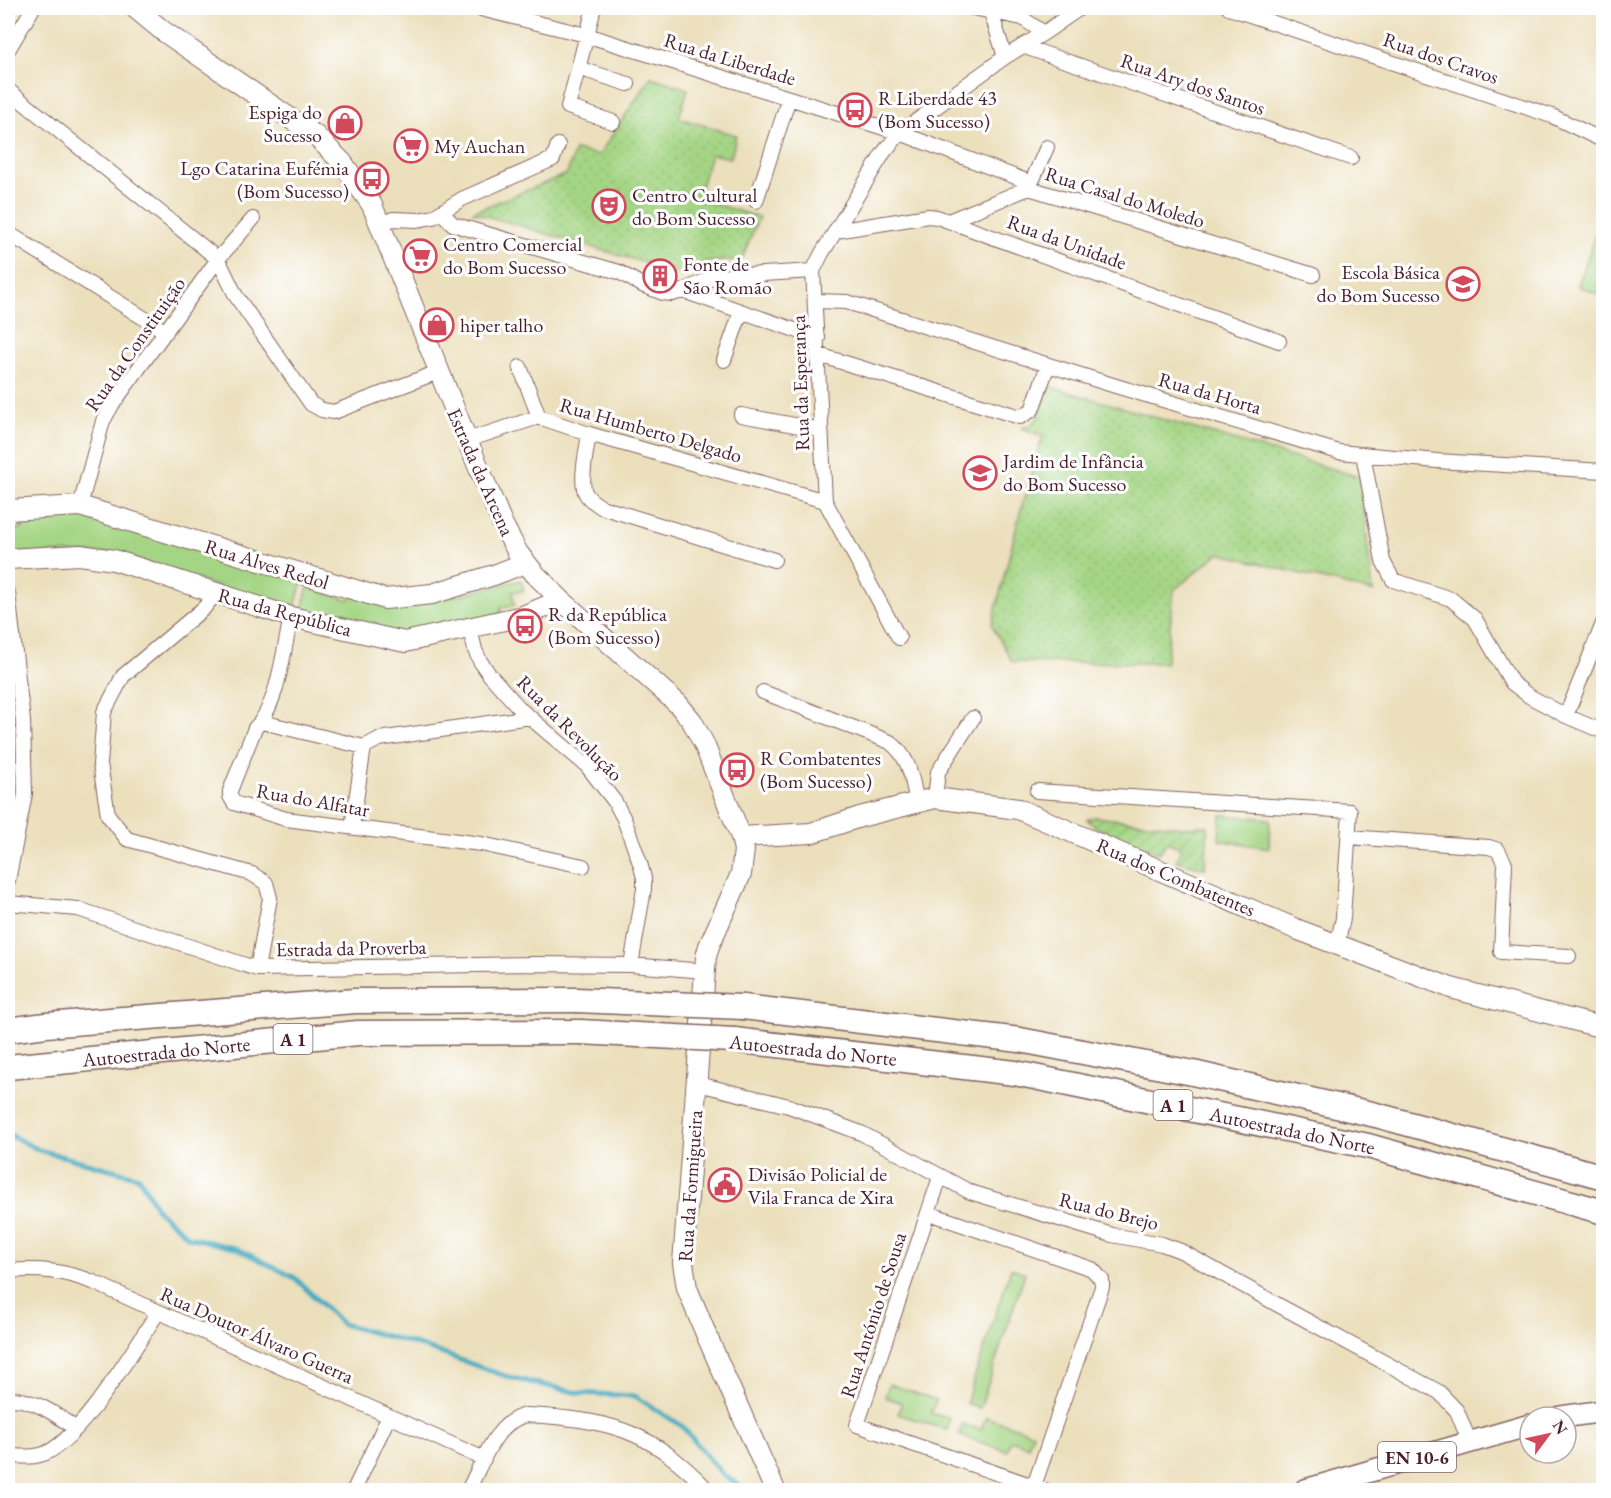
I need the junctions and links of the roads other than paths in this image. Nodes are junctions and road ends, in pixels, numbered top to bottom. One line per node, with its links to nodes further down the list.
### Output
1 (33, 8): 12 (street)
2 (135, 8): 29 (street, Estrada da Arcena)
3 (477, 8): 10 (street, Rua da Liberdade)
4 (594, 8): 10 (street)
5 (973, 8): 8 (street)
6 (1080, 8): 9 (street)
7 (1229, 8): 20 (street, Rua dos Cravos)
8 (990, 12): 9 (street); 13 (street)
9 (1044, 33): 11 (street)
10 (586, 35): 14 (street); 17 (street, Rua da Liberdade)
11 (1022, 46): 13 (street); 23 (street, Rua Ary dos Santos)
12 (8, 50)
13 (1005, 57): 19 (street)
14 (578, 68): 15 (street); 18 (street)
15 (628, 84)
16 (8, 90): 32 (street)
17 (789, 98): 19 (street, Rua da Liberdade); 25 (street)
18 (614, 122)
19 (900, 133): 24 (street, Rua Casal do Moledo); 30 (street)
20 (1604, 141)
21 (558, 145): 26 (street)
22 (1047, 147): 24 (street)
23 (1351, 158)
24 (1029, 188): 28 (street); 34 (street, Rua Casal do Moledo)
25 (756, 201)
26 (441, 212): 29 (street); 35 (street)
27 (253, 219): 32 (street, Rua da Constituição)
28 (951, 220): 30 (street, Rua da Unidade); 40 (street, Rua da Unidade)
29 (380, 224): 45 (street, Estrada da Arcena)
30 (836, 231): 33 (street)
31 (8, 233): 38 (street)
32 (218, 259): 38 (street, Rua da Constituição); 45 (street)
33 (813, 271): 35 (street); 36 (street, Rua da Esperança)
34 (1313, 275)
35 (683, 291): 37 (street)
36 (816, 301): 39 (street, Rua da Esperança); 43 (street, Rua da Horta)
37 (741, 312): 39 (street); 42 (street)
38 (166, 332): 54 (street, Rua da Constituição)
39 (818, 338): 41 (street, Rua da Esperança)
40 (1279, 341)
41 (819, 355): 43 (street); 48 (street, Rua da Esperança)
42 (724, 360)
43 (1048, 365): 51 (street, Rua da Horta)
44 (520, 367): 47 (street)
45 (438, 372): 50 (street, Estrada da Arcena)
46 (741, 415): 48 (street)
47 (539, 417): 49 (street, Rua Humberto Delgado); 50 (street, Rua Humberto Delgado)
48 (821, 430): 53 (street, Rua da Esperança)
49 (589, 434): 53 (street, Rua Humberto Delgado); 57 (street)
50 (467, 440): 58 (street, Estrada da Arcena)
51 (1363, 454): 52 (street, Rua da Horta); 67 (street)
52 (1604, 471)
53 (825, 501): 65 (street, Rua da Esperança)
54 (80, 506): 55 (street, Rua Alves Redol); 58 (street, Rua Alves Redol)
55 (8, 510)
56 (8, 559): 60 (street, Rua da República)
57 (774, 560)
58 (525, 562): 61 (street, Estrada da Arcena)
59 (8, 593): 79 (street)
60 (216, 593): 62 (street, Rua da República); 84 (street)
61 (561, 600): 64 (street, Rua da República); 76 (street, Estrada da Arcena)
62 (291, 616): 64 (street, Rua da República); 70 (street, Rua do Alfatar)
63 (1604, 621): 67 (street)
64 (470, 628): 68 (street, Rua da Revolução)
65 (899, 638)
66 (763, 692): 74 (street)
67 (1566, 716): 71 (street)
68 (530, 717): 72 (street); 83 (street, Rua da Revolução)
69 (973, 718): 74 (street)
70 (262, 722): 72 (street); 75 (street, Rua do Alfatar)
71 (1604, 732)
72 (364, 747): 75 (street)
73 (1037, 791): 77 (street)
74 (926, 800): 76 (street, Rua dos Combatentes); 81 (street, Rua dos Combatentes)
75 (352, 827): 78 (street, Rua do Alfatar)
76 (741, 837): 85 (street, Estrada da Arcena)
77 (1349, 837): 81 (street); 82 (street)
78 (583, 866)
79 (8, 881)
80 (8, 903): 84 (street, Estrada da Proverba)
81 (1337, 945): 86 (street, Rua dos Combatentes)
82 (1569, 956)
83 (631, 965): 84 (street, Estrada da Proverba); 85 (street, Estrada da Proverba)
84 (257, 969)
85 (705, 971): 89 (street, Rua da Formigueira)
86 (1604, 1028)
87 (8, 1030): 91 (highway, Autoestrada do Norte / A 1, bridge)
88 (8, 1067): 92 (highway, Autoestrada do Norte / A 1, bridge)
89 (698, 1084): 90 (street, Rua do Brejo); 109 (street, Rua da Formigueira)
90 (940, 1177): 93 (street, Rua António de Sousa); 102 (street, Rua do Brejo)
91 (1604, 1177)
92 (1604, 1212)
93 (928, 1213): 105 (street); 105 (street, Rua António de Sousa)
94 (8, 1271): 95 (street, Rua Doutor Álvaro Guerra)
95 (158, 1312): 99 (street, Rua Doutor Álvaro Guerra); 100 (street)
96 (8, 1399): 100 (street)
97 (1604, 1412): 98 (main road)
98 (1578, 1415)
99 (389, 1416): 104 (street, Rua Doutor Álvaro Guerra); 106 (street)
100 (76, 1429): 103 (street)
101 (1518, 1429): 102 (main road, EN 10-6)
102 (1470, 1443): 110 (main road, EN 10-6)
103 (8, 1456)
104 (484, 1459): 107 (street); 108 (street)
105 (1040, 1488)
106 (354, 1491)
107 (468, 1491)
108 (708, 1491)
109 (775, 1491)
110 (1305, 1491)

